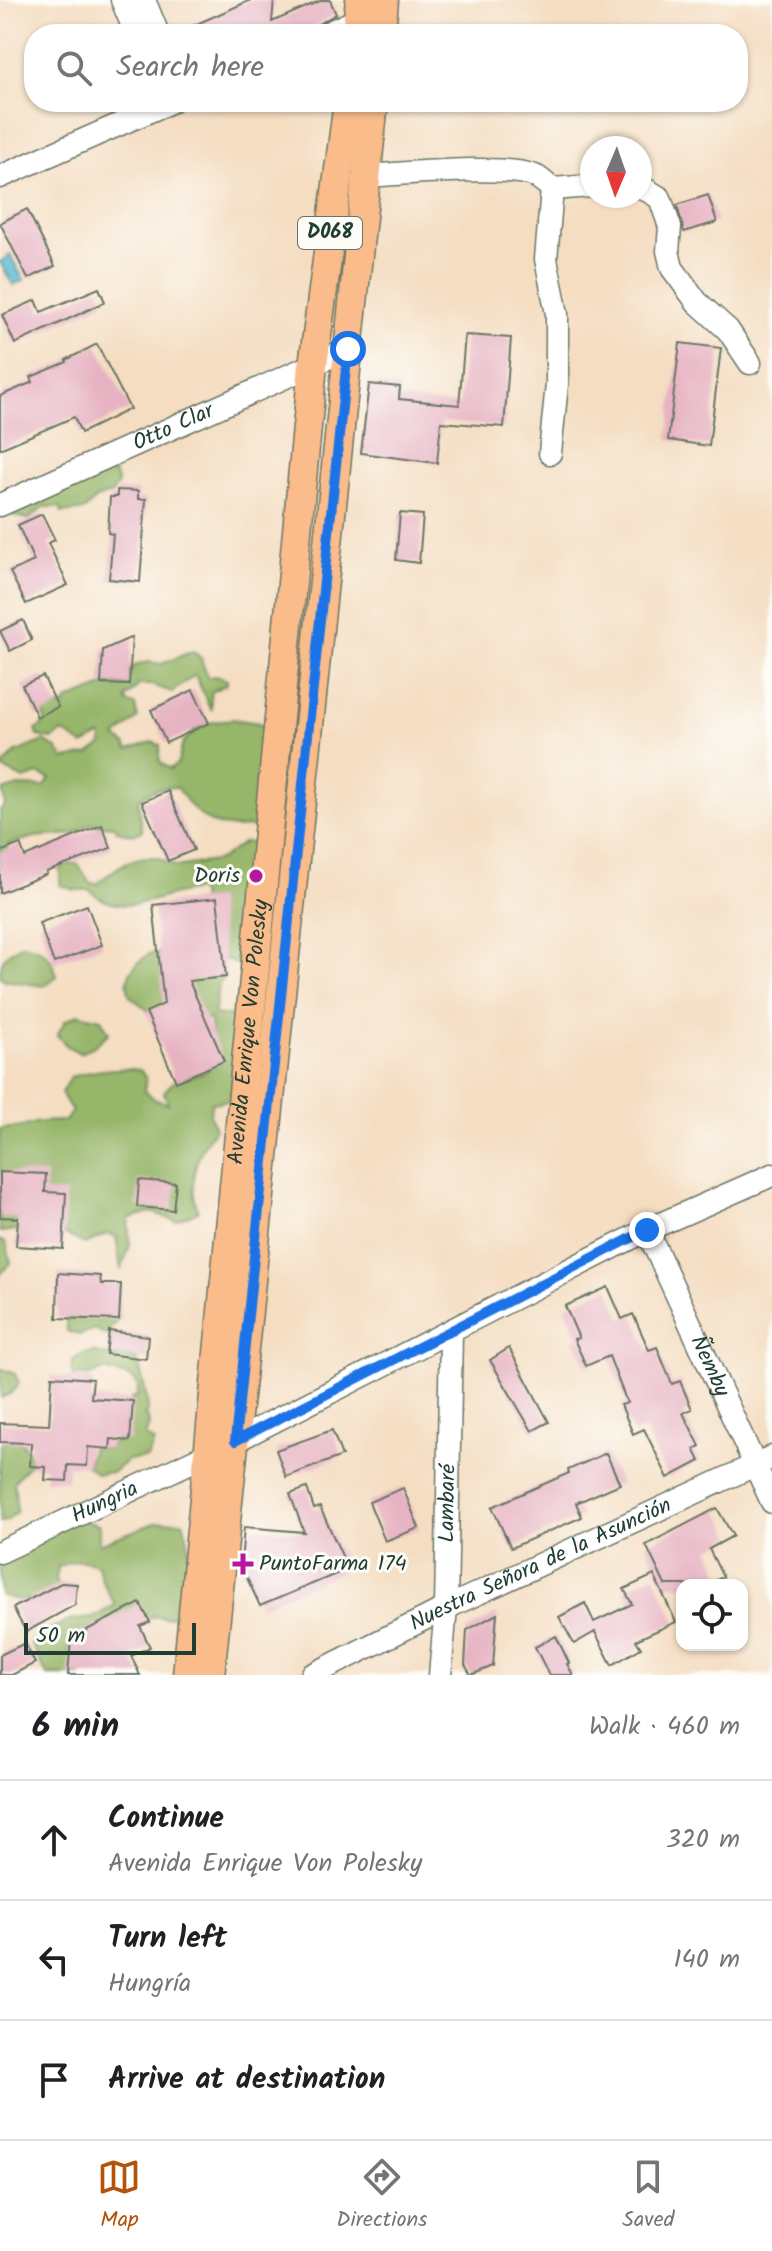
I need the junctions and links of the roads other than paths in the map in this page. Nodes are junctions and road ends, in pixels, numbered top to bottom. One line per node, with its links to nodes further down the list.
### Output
1 (122, 0): 4 (street)
2 (144, 0): 5 (street)
3 (371, 16): 6 (street)
4 (132, 24)
5 (154, 24)
6 (351, 24)
7 (146, 112): 11 (street)
8 (347, 112): 17 (main road, Avenida Enrique Von Polesky / D068)
9 (373, 112): 10 (main road, Avenida Enrique Von Polesky / D068)
10 (366, 176): 13 (street); 15 (main road, Avenida Enrique Von Polesky / D068)
11 (0, 177)
12 (580, 187): 13 (street)
13 (552, 189): 18 (street)
14 (652, 193): 16 (street)
15 (348, 349): 17 (street, Otto Clar); 23 (main road, Avenida Enrique Von Polesky / D068)
16 (750, 363)
17 (313, 365): 19 (street, Otto Clar); 24 (main road, Avenida Enrique Von Polesky / D068)
18 (550, 453)
19 (0, 505)
20 (772, 1175): 21 (street, Hungria)
21 (647, 1230): 22 (street, Hungria); 25 (street, Ñemby)
22 (451, 1332): 23 (street, Hungria); 28 (street, Lambaré)
23 (235, 1441): 24 (street, Hungria); 30 (main road, Avenida Enrique Von Polesky / D068)
24 (208, 1453): 27 (street, Hungria); 29 (main road, Avenida Enrique Von Polesky / D068)
25 (763, 1461): 26 (street, Ñemby); 28 (street, Nuestra Señora de la Asunción)
26 (772, 1502)
27 (0, 1552)
28 (446, 1608): 31 (street, Nuestra Señora de la Asunción); 32 (street, Lambaré)
29 (187, 1675)
30 (210, 1675)
31 (312, 1675)
32 (440, 1675)

